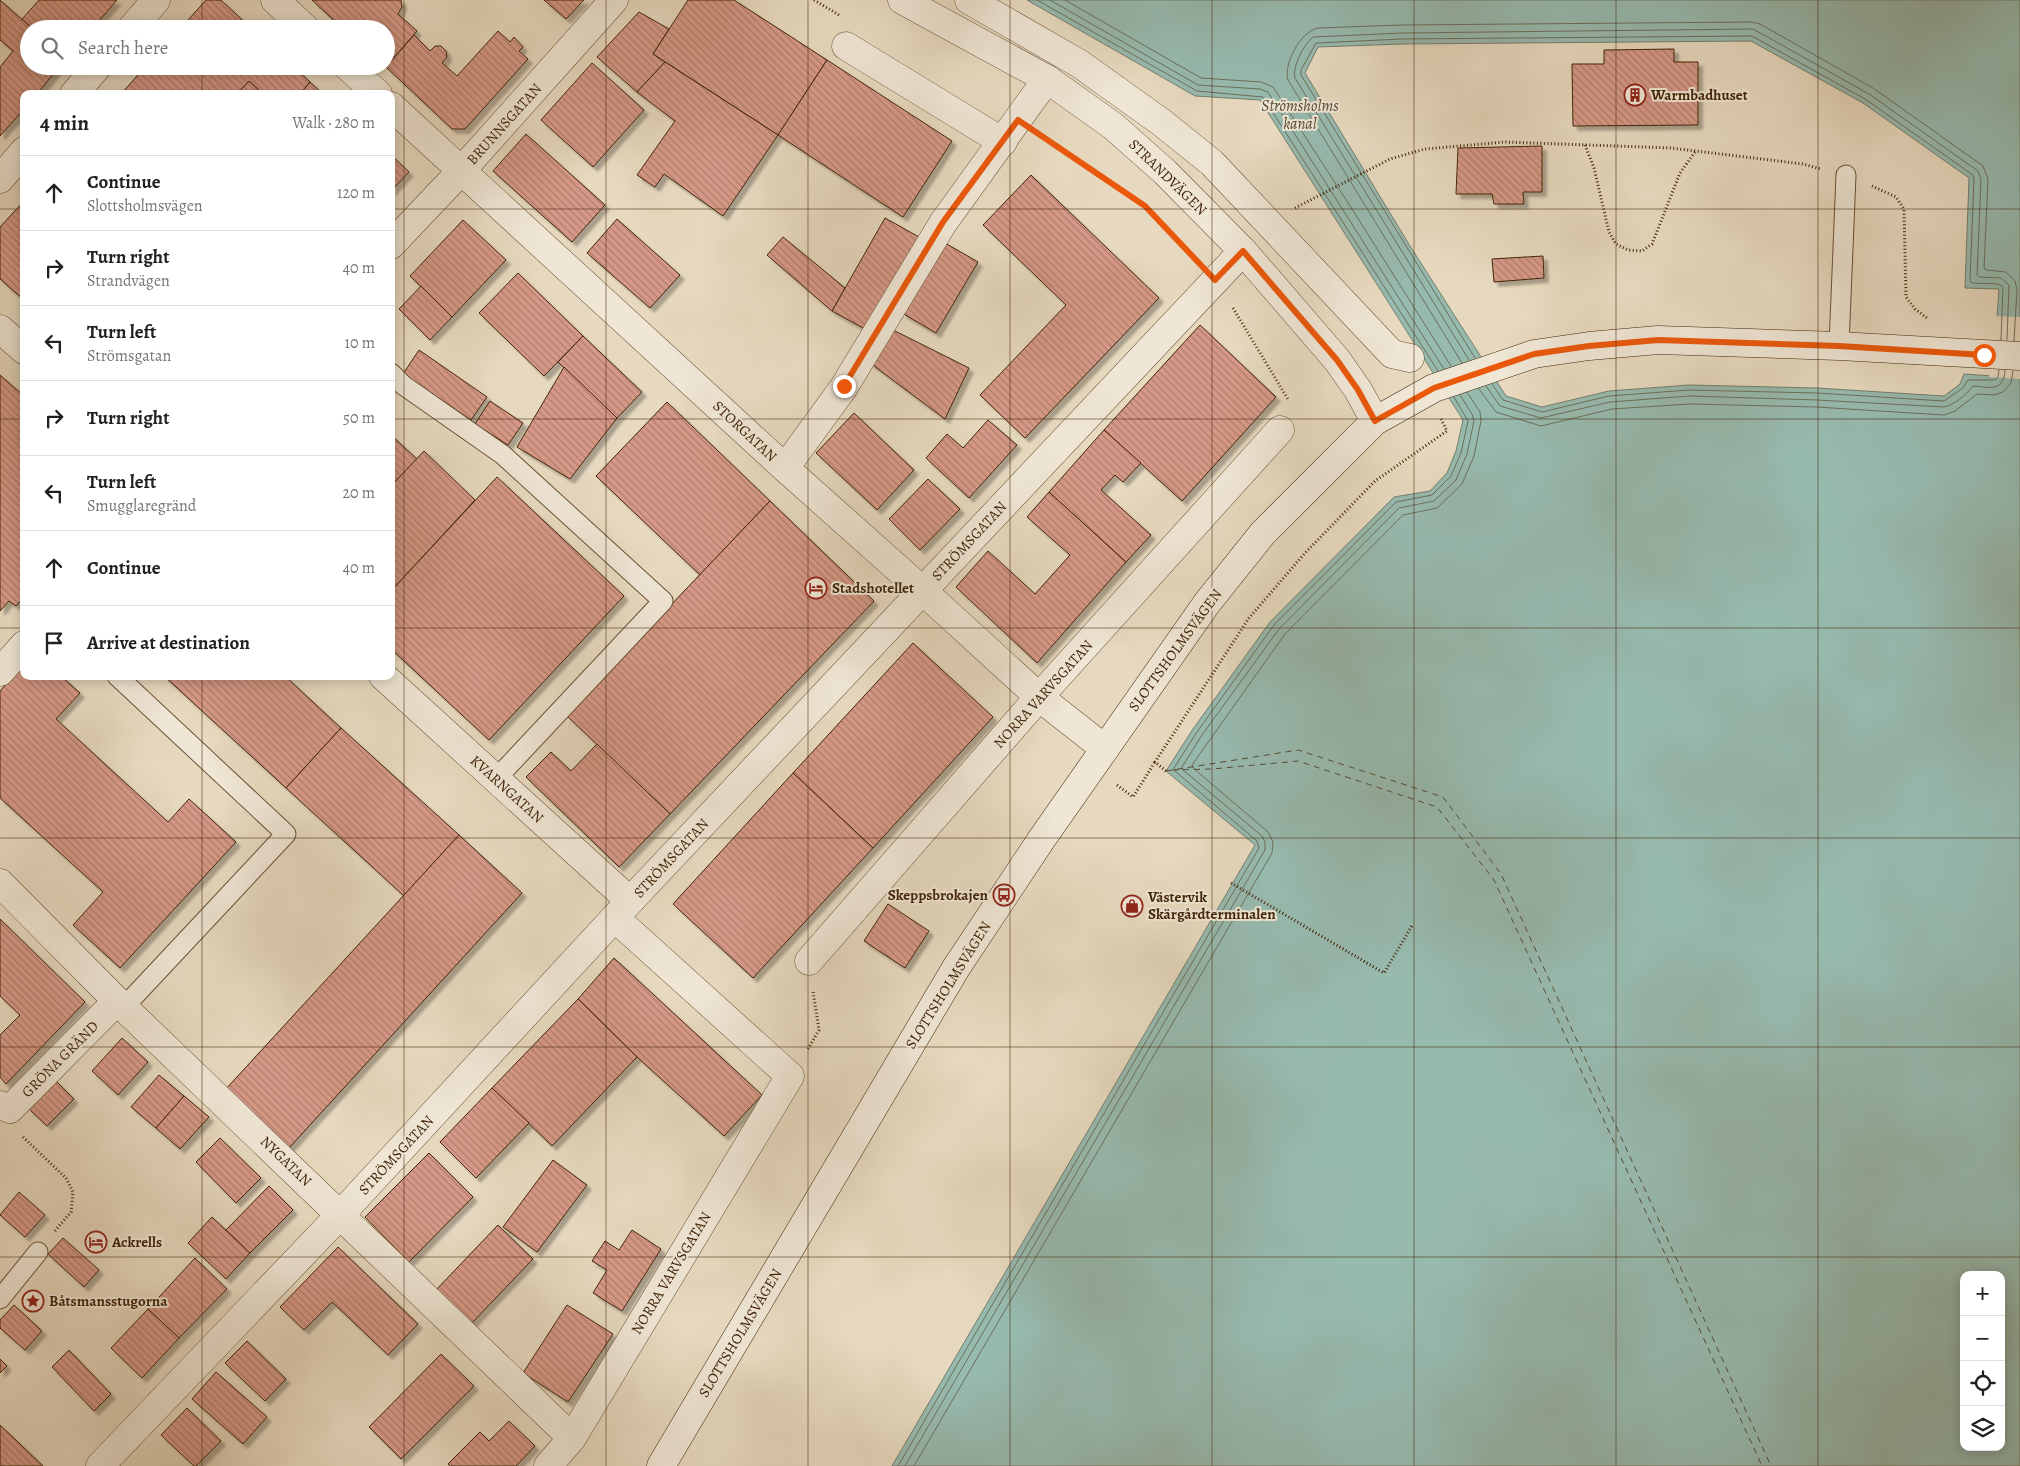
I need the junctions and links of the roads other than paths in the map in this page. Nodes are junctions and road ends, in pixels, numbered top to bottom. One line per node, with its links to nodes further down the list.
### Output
1 (156, 0): 6 (street)
2 (275, 0): 7 (street)
3 (614, 0): 17 (street, BRUNNSGATAN)
4 (902, 0): 11 (street, STRANDVÄGEN)
5 (969, 0): 26 (street)
6 (139, 20)
7 (296, 20)
8 (846, 46): 15 (street)
9 (90, 75): 12 (street)
10 (358, 75): 13 (street)
11 (1047, 79): 15 (street); 21 (street, STRANDVÄGEN)
12 (77, 90)
13 (374, 90)
14 (395, 110): 17 (street, STORGATAN)
15 (1011, 131): 30 (street)
16 (20, 156): 19 (street)
17 (462, 170): 20 (street, BRUNNSGATAN); 30 (street, STORGATAN)
18 (1846, 176): 24 (lane)
19 (0, 178)
20 (395, 241)
21 (1243, 251): 28 (street, STRANDVÄGEN); 31 (street, STRÖMSGATAN)
22 (0, 329): 23 (street)
23 (20, 346)
24 (1839, 346): 25 (street, SLOTTSHOLMSVÄGEN); 28 (street, SLOTTSHOLMSVÄGEN)
25 (2020, 356)
26 (1410, 358)
27 (395, 378): 38 (lane)
28 (1375, 421): 37 (street, SLOTTSHOLMSVÄGEN)
29 (1280, 430): 36 (street, NORRA VARVSGATAN)
30 (785, 468): 31 (street, STORGATAN)
31 (923, 590): 36 (street, STORGATAN); 40 (street, STRÖMSGATAN)
32 (20, 650): 33 (street)
33 (0, 672)
34 (121, 680): 42 (lane)
35 (387, 680): 38 (street, KVARNGATAN)
36 (1039, 697): 37 (street, STORGATAN); 41 (street, NORRA VARVSGATAN)
37 (1098, 758): 51 (street, SLOTTSHOLMSVÄGEN)
38 (496, 779): 40 (street, KVARNGATAN)
39 (0, 883): 42 (street, NYGATAN)
40 (622, 909): 43 (street, KVARNGATAN); 45 (street, STRÖMSGATAN)
41 (809, 961)
42 (121, 1004): 44 (street, GRÖNA GRÄND); 45 (street, NYGATAN)
43 (790, 1076): 48 (street, NORRA VARVSGATAN)
44 (5, 1107)
45 (341, 1214): 48 (street, NYGATAN); 49 (street, STRÖMSGATAN)
46 (38, 1252): 47 (lane)
47 (0, 1299)
48 (572, 1438): 50 (street, NORRA VARVSGATAN)
49 (100, 1466)
50 (548, 1466)
51 (661, 1466)

